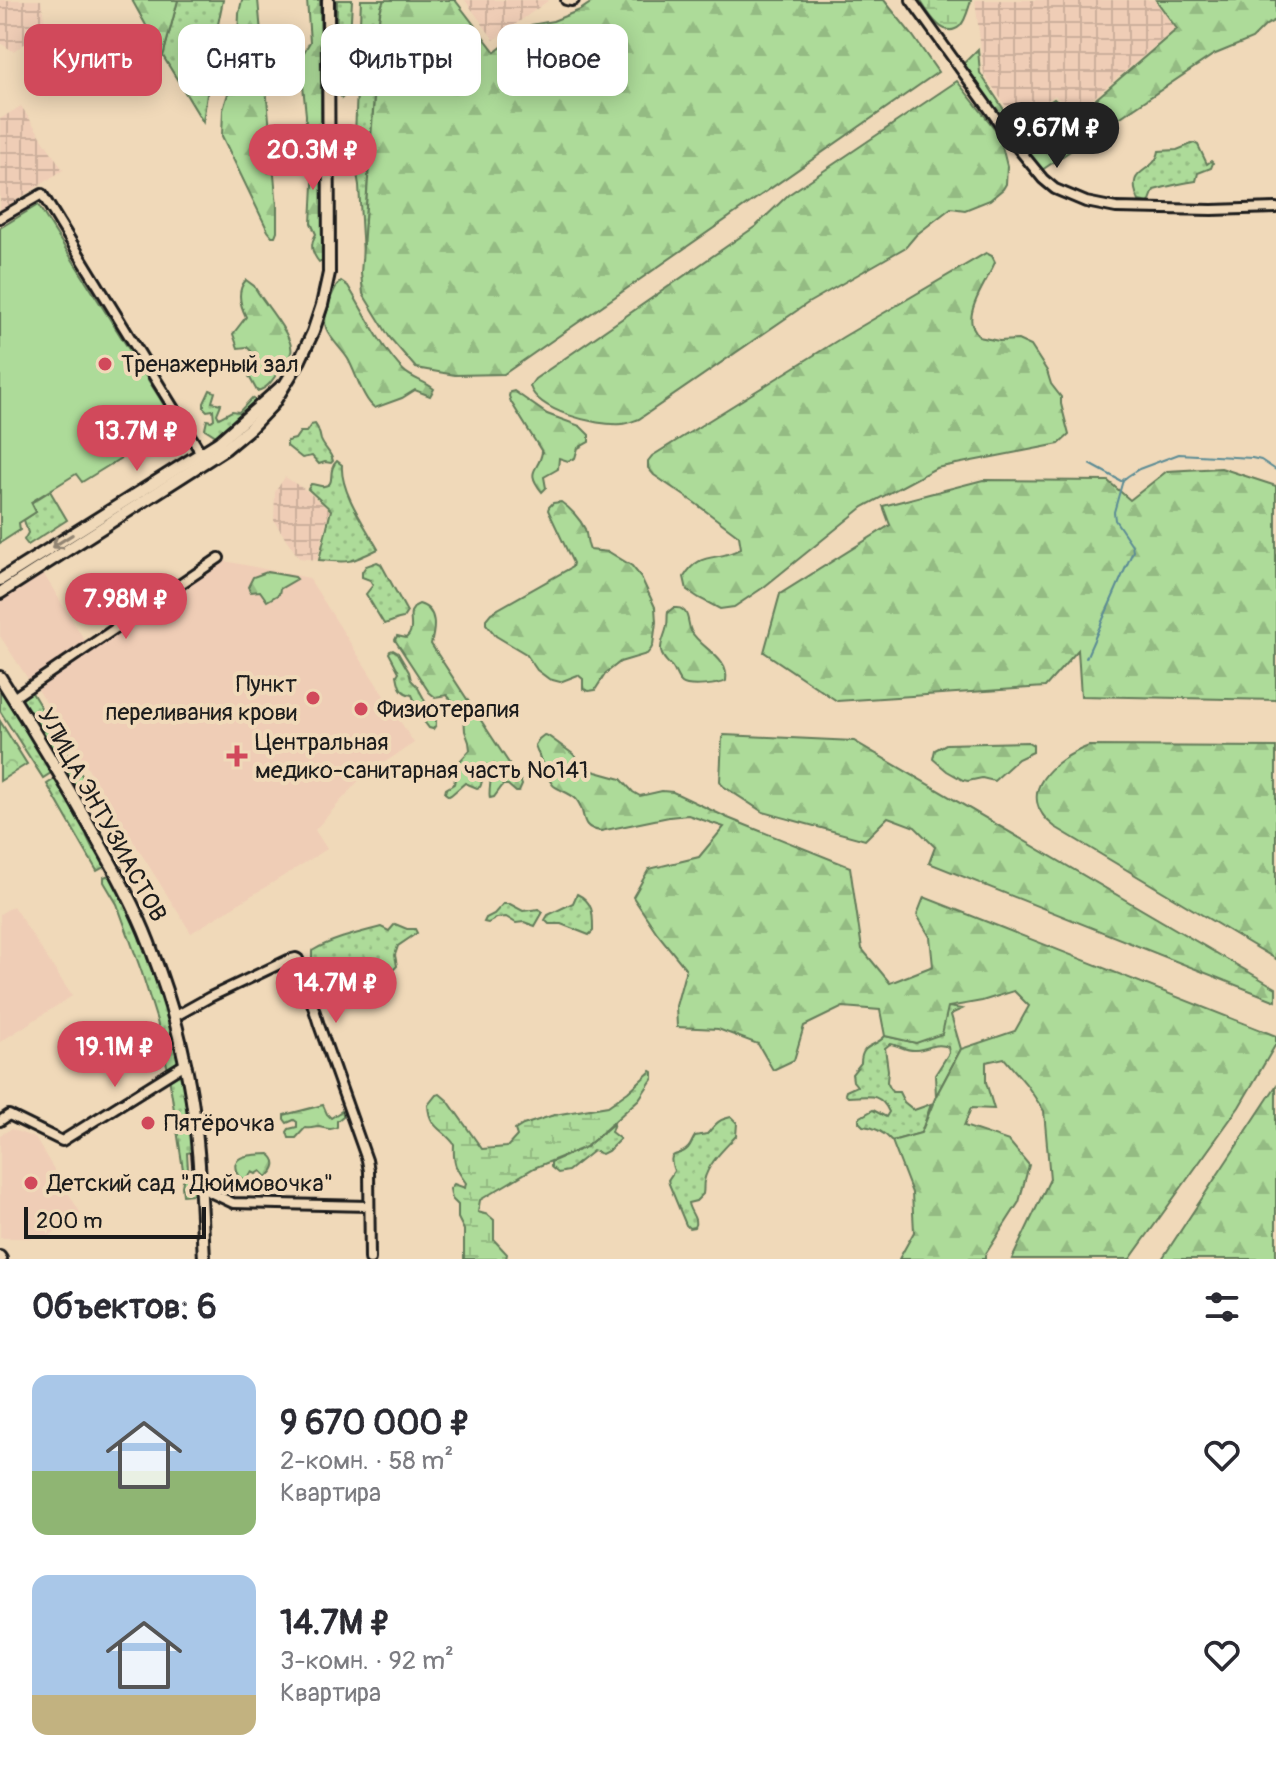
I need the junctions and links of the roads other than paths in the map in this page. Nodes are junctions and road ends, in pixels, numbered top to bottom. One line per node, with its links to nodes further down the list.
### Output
1 (328, 0): 7 (main road)
2 (566, 0): 3 (street)
3 (574, 0)
4 (911, 0): 5 (street)
5 (1276, 208)
6 (0, 218): 8 (street)
7 (222, 446): 8 (main road); 9 (main road)
8 (201, 453): 9 (main road)
9 (153, 489): 10 (main road)
10 (88, 531): 12 (main road, one-way to 12); 13 (main road)
11 (219, 558): 15 (street)
12 (0, 580)
13 (0, 593)
14 (0, 677): 15 (main road, УЛИЦА ЭНТУЗИАСТОВ)
15 (13, 698): 16 (main road, УЛИЦА ЭНТУЗИАСТОВ)
16 (174, 1017): 17 (main road, УЛИЦА ЭНТУЗИАСТОВ); 20 (street)
17 (185, 1064): 18 (street); 19 (main road, УЛИЦА ЭНТУЗИАСТОВ)
18 (0, 1121)
19 (201, 1188): 20 (street); 21 (main road, УЛИЦА ЭНТУЗИАСТОВ)
20 (369, 1206): 22 (street)
21 (204, 1259)
22 (370, 1259)

